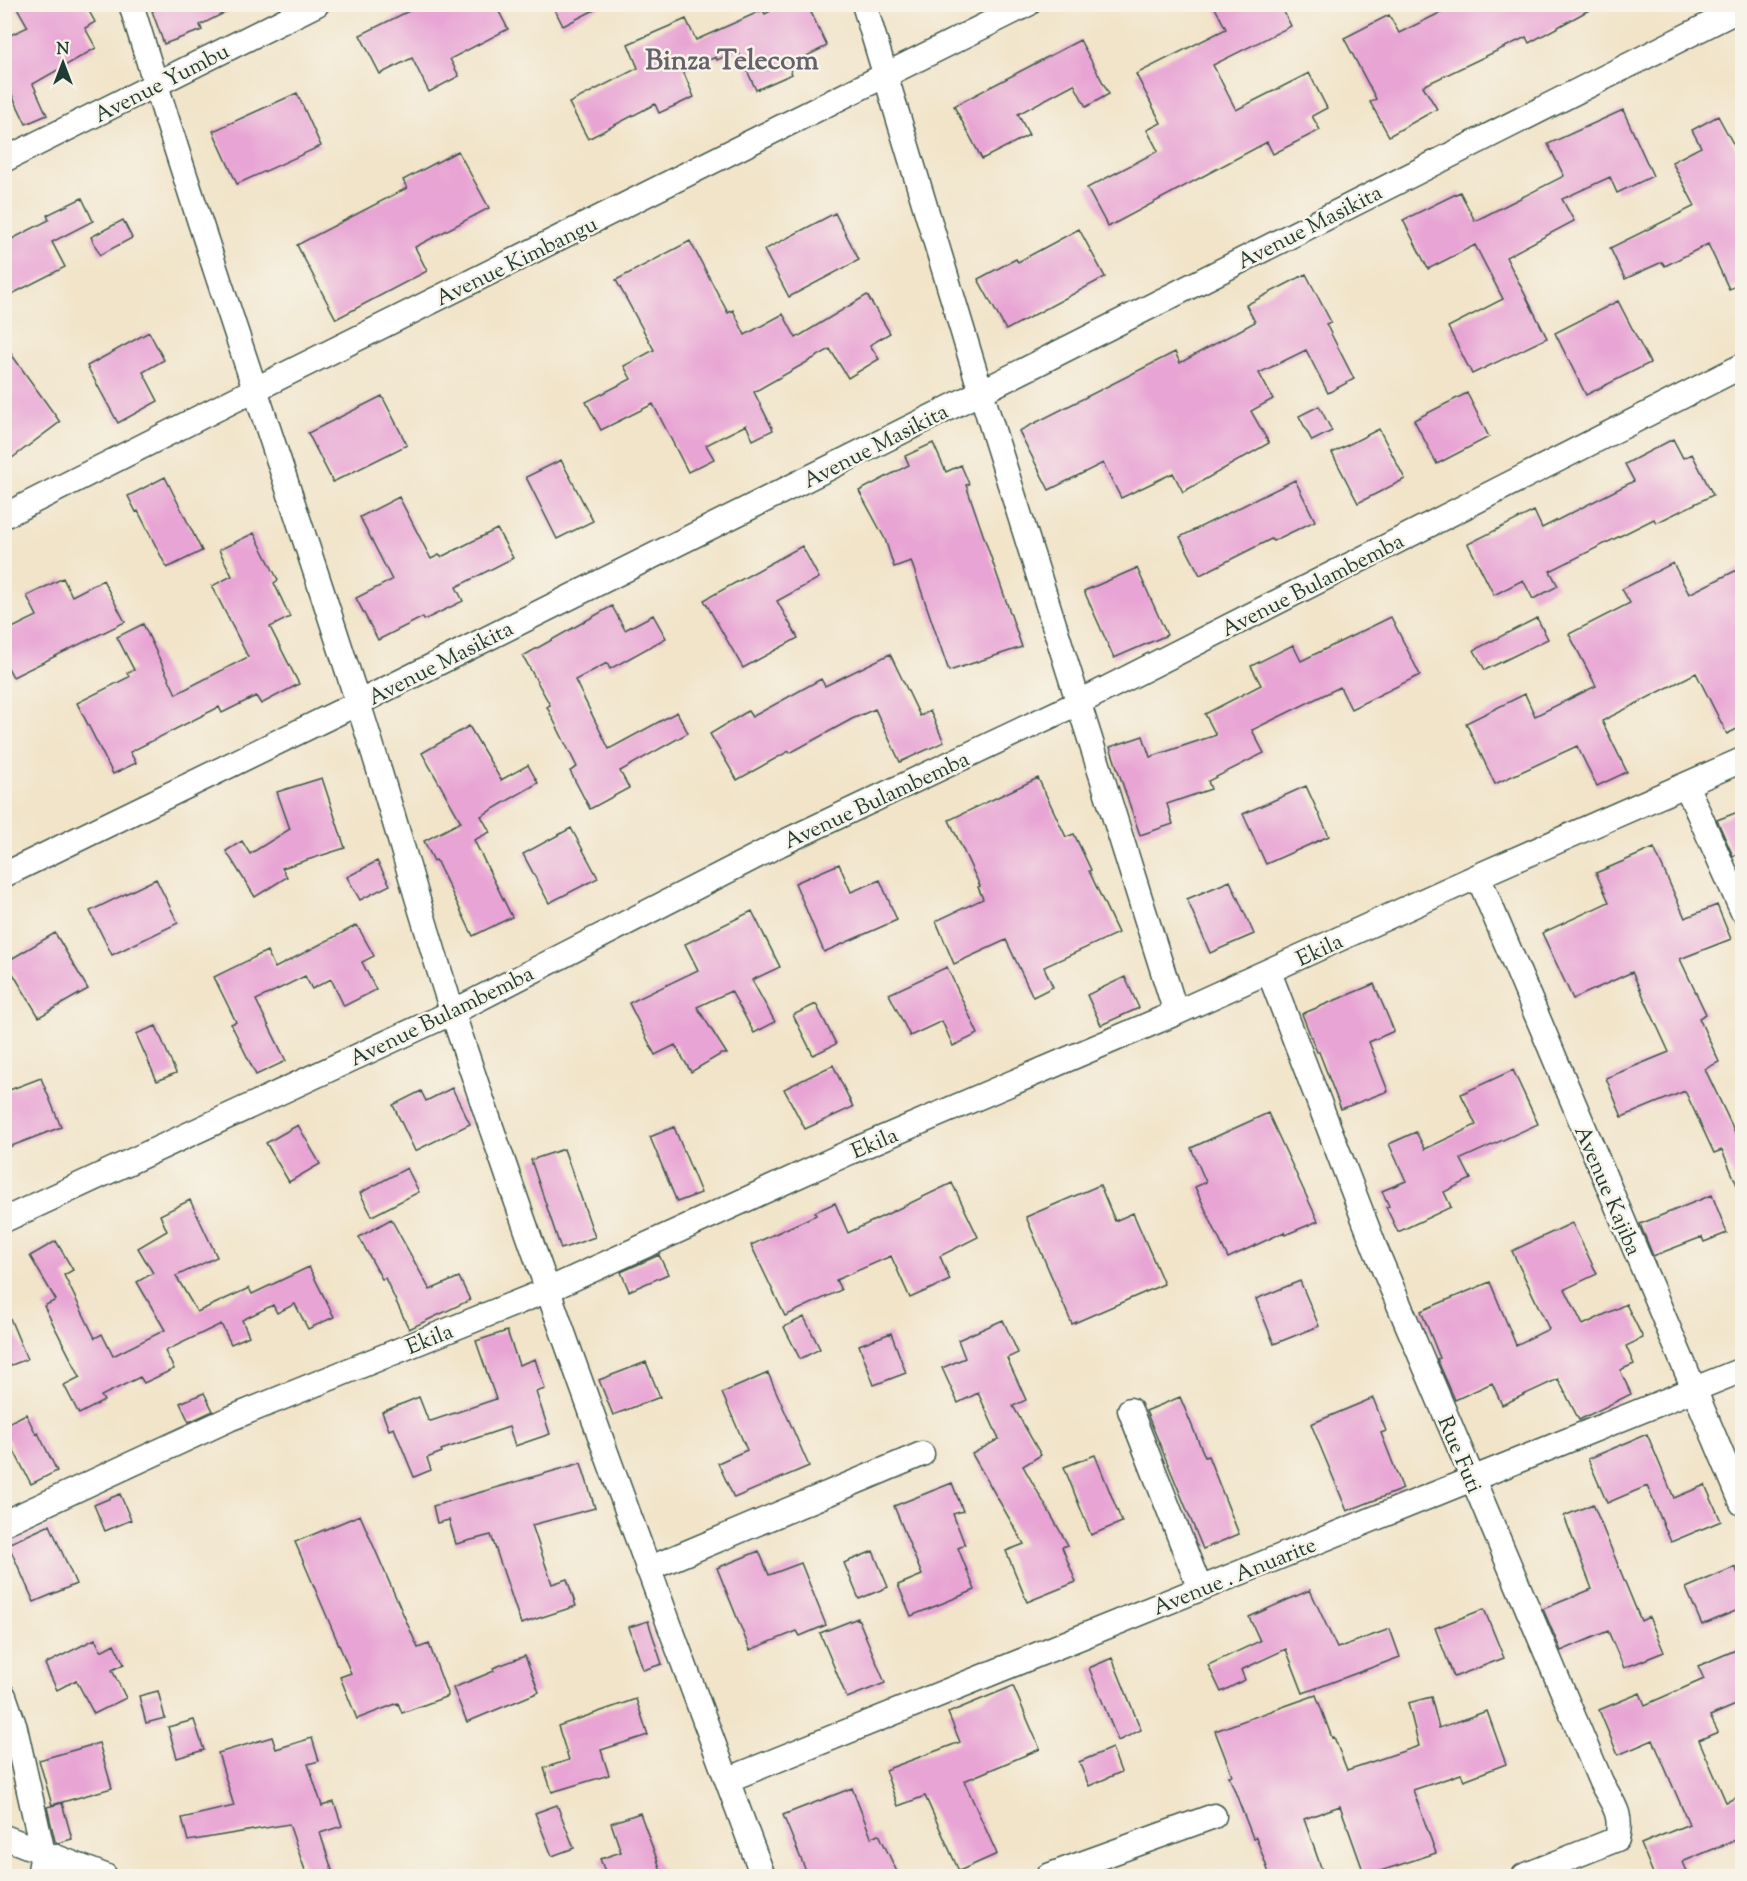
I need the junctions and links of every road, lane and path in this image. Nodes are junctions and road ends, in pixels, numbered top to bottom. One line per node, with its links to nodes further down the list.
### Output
1 (131, 4): 7 (street)
2 (317, 4): 7 (street, Avenue Yumbu)
3 (864, 4): 6 (street)
4 (1028, 4): 6 (street, Avenue Kimbangu)
5 (1743, 8): 11 (street, Avenue Masikita)
6 (886, 76): 10 (street, Avenue Kimbangu); 11 (street)
7 (155, 85): 8 (street, Avenue Yumbu); 10 (street)
8 (4, 160)
9 (1743, 366): 14 (street, Avenue Bulambemba)
10 (254, 390): 12 (street, Avenue Kimbangu); 13 (street)
11 (981, 392): 13 (street, Avenue Masikita); 14 (street)
12 (4, 516)
13 (358, 703): 17 (street, Avenue Masikita); 21 (street)
14 (1078, 703): 21 (street, Avenue Bulambemba); 22 (street)
15 (1743, 760): 16 (street, Ekila)
16 (1686, 785): 18 (street, Ekila); 19 (street)
17 (4, 875)
18 (1478, 876): 20 (street, Ekila); 26 (street, Avenue Kajiba)
19 (1743, 910)
20 (1269, 972): 22 (street, Ekila); 29 (street, Rue Futi)
21 (453, 1012): 23 (street, Avenue Bulambemba); 24 (street)
22 (1176, 1013): 24 (street, Ekila)
23 (4, 1220)
24 (548, 1290): 31 (street, Ekila); 32 (street)
25 (1743, 1370): 26 (street, Avenue . Anuarite)
26 (1694, 1391): 29 (street, Avenue . Anuarite); 30 (street, Avenue Kajiba)
27 (1130, 1410): 33 (street)
28 (922, 1454): 32 (street)
29 (1472, 1479): 33 (street, Avenue . Anuarite); 43 (street, Rue Futi)
30 (1743, 1503)
31 (4, 1523)
32 (648, 1569): 35 (street)
33 (1200, 1589): 35 (street, Avenue . Anuarite)
34 (4, 1696): 38 (street)
35 (727, 1780): 41 (street)
36 (1214, 1816): 42 (street)
37 (4, 1837): 38 (street)
38 (43, 1853): 39 (street); 40 (street)
39 (39, 1876)
40 (105, 1876)
41 (762, 1876)
42 (1047, 1876)
43 (1524, 1876)

